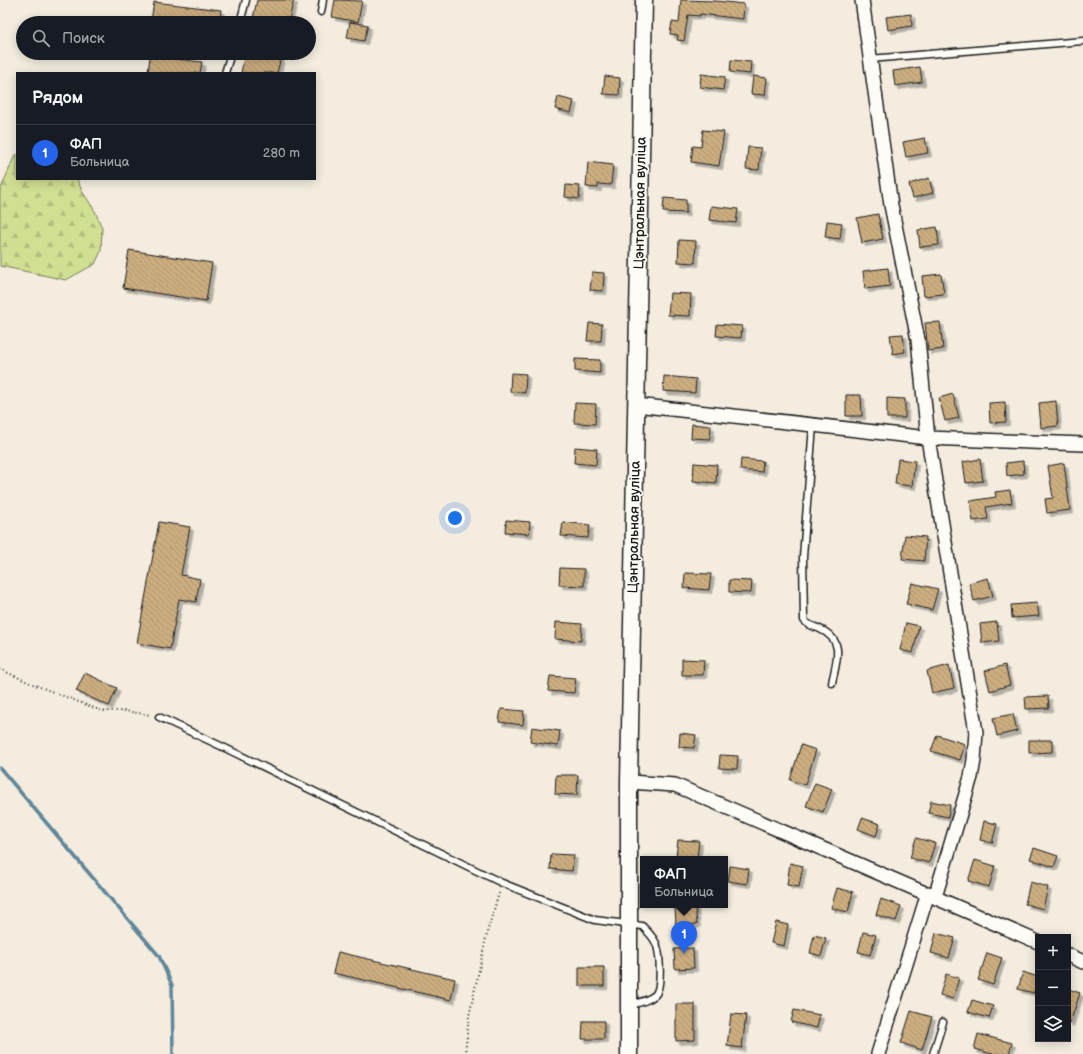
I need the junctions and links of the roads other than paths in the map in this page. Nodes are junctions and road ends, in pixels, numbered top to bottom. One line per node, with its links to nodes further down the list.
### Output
1 (246, 0): 6 (lane)
2 (323, 0): 5 (lane)
3 (644, 0): 11 (street, Цэнтральная вуліца)
4 (862, 0): 8 (street)
5 (321, 12)
6 (242, 16)
7 (1083, 41): 8 (lane)
8 (870, 59): 13 (street)
9 (229, 60): 10 (lane)
10 (225, 72)
11 (636, 405): 12 (street); 17 (street, Цэнтральная вуліца)
12 (813, 425): 13 (street); 15 (lane)
13 (928, 438): 14 (street); 18 (street)
14 (1083, 444)
15 (832, 683)
16 (159, 717): 19 (lane)
17 (629, 782): 18 (street); 19 (street, Цэнтральная вуліца)
18 (931, 895): 20 (street); 26 (street)
19 (629, 925): 23 (street, Цэнтральная вуліца); 23 (lane)
20 (1035, 941)
21 (1071, 957): 22 (street)
22 (1083, 962)
23 (629, 1005): 25 (street, Цэнтральная вуліца)
24 (943, 1022): 27 (lane)
25 (629, 1054)
26 (878, 1054)
27 (933, 1054)

